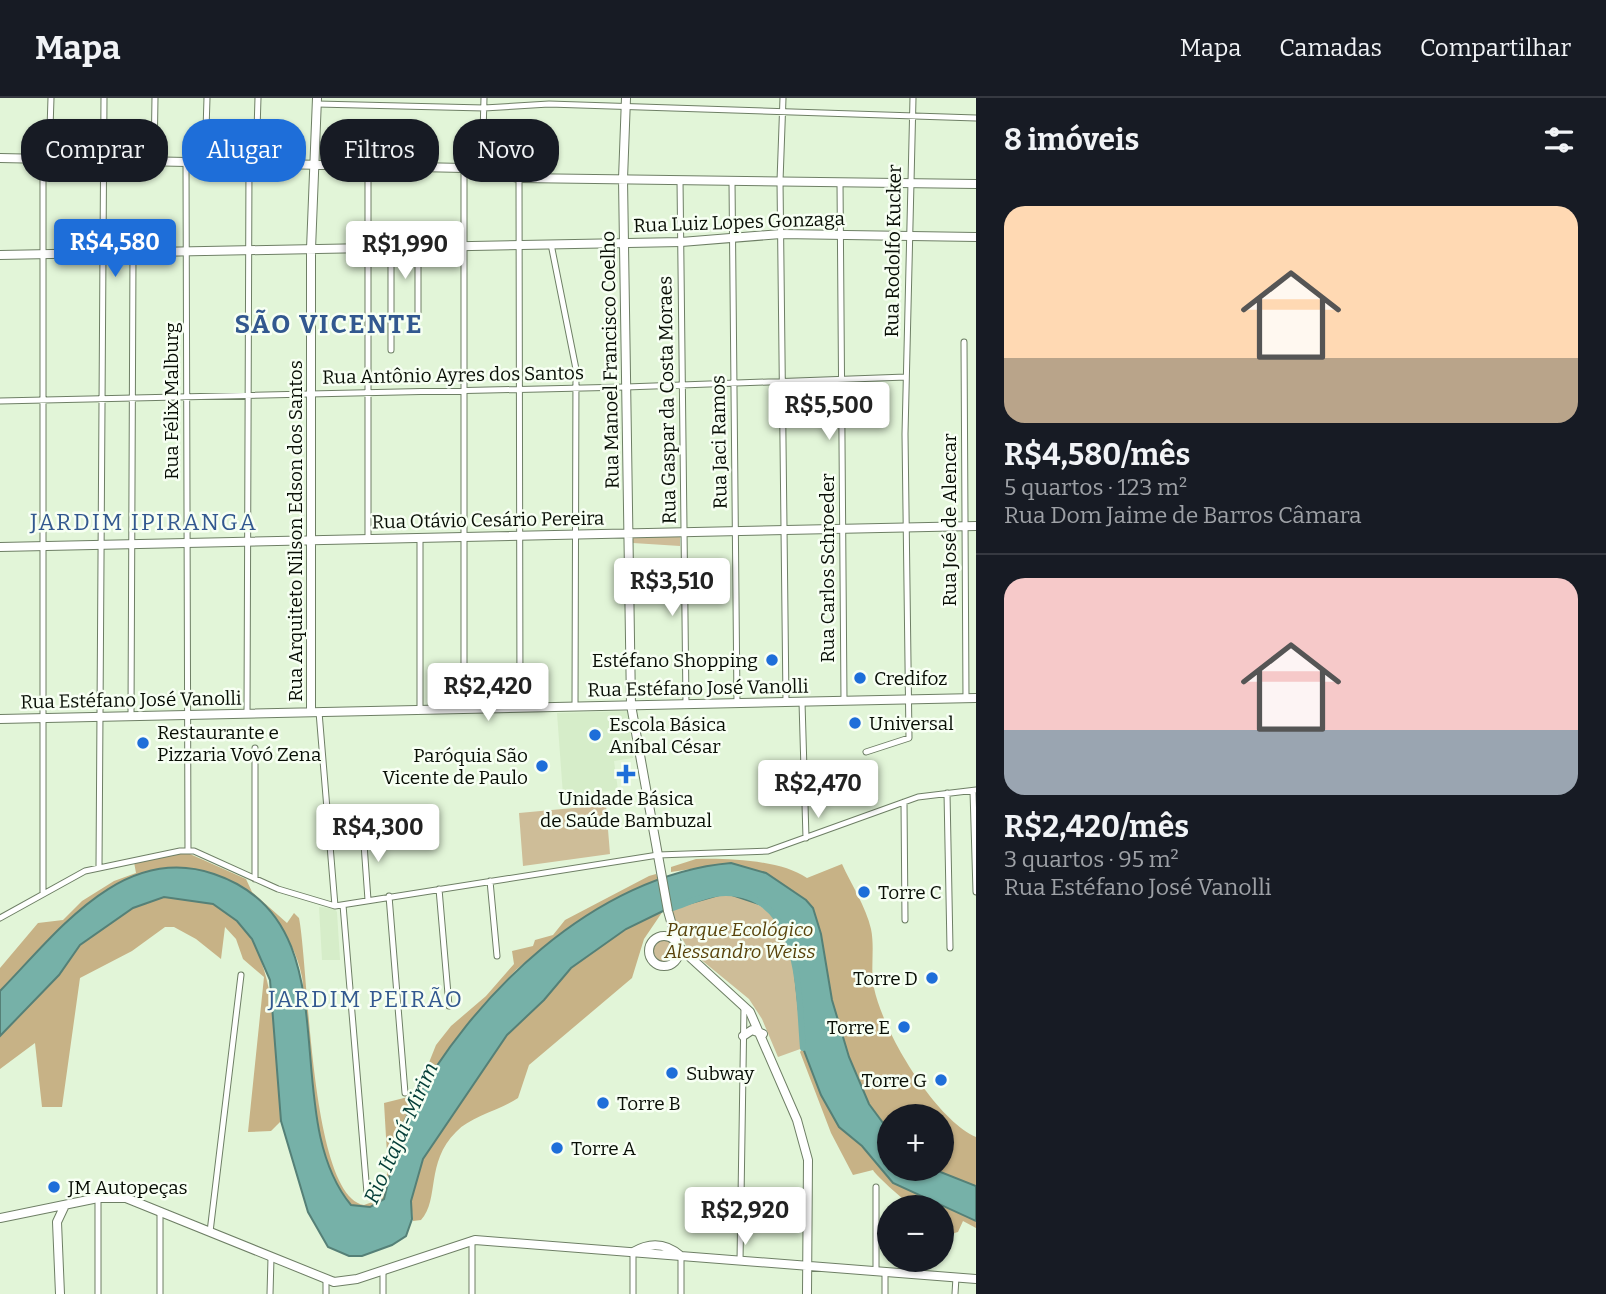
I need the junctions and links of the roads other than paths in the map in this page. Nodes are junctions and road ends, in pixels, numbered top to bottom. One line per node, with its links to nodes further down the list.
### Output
1 (51, 98): 15 (street)
2 (104, 98): 16 (street)
3 (155, 98): 17 (street)
4 (207, 98): 18 (street)
5 (258, 98): 19 (street)
6 (484, 98): 11 (street)
7 (783, 98): 12 (street)
8 (913, 98): 13 (street, Rua Rodolfo Kucker)
9 (317, 101): 11 (street); 24 (main road, Rua Arquiteto Nilson Edson dos Santos)
10 (626, 102): 11 (street); 12 (street); 27 (main road, Rua Manoel Francisco Coelho)
11 (484, 108): 20 (street)
12 (783, 112): 13 (street); 30 (street)
13 (912, 116): 14 (street); 39 (street, Rua Rodolfo Kucker)
14 (976, 118)
15 (49, 119)
16 (104, 119)
17 (155, 119)
18 (206, 119)
19 (256, 119)
20 (484, 119)
21 (0, 158): 22 (main road)
22 (21, 158)
23 (306, 164): 24 (main road)
24 (314, 164): 25 (main road); 54 (main road, Rua Arquiteto Nilson Edson dos Santos)
25 (320, 164)
26 (559, 178): 27 (main road)
27 (623, 179): 28 (main road); 47 (main road, Rua Manoel Francisco Coelho)
28 (680, 180): 29 (main road); 46 (street, Rua Gaspar da Costa Moraes)
29 (732, 181): 30 (main road); 44 (street, Rua Jaci Ramos)
30 (780, 181): 38 (main road); 42 (street)
31 (45, 182): 59 (street)
32 (103, 182): 58 (street)
33 (186, 182): 56 (street, Rua Félix Malburg)
34 (252, 182): 55 (street)
35 (368, 182): 53 (street)
36 (464, 182): 50 (street)
37 (519, 182): 49 (street)
38 (840, 182): 39 (main road); 41 (street, Rua Carlos Schroeder)
39 (911, 183): 40 (main road); 45 (street, Rua Rodolfo Kucker)
40 (976, 184)
41 (840, 233): 42 (main road, Rua Luiz Lopes Gonzaga); 45 (main road, Rua Luiz Lopes Gonzaga); 65 (street, Rua Carlos Schroeder)
42 (781, 234): 44 (main road, Rua Luiz Lopes Gonzaga); 66 (street)
43 (976, 237): 45 (main road, Rua Luiz Lopes Gonzaga)
44 (733, 238): 46 (main road, Rua Luiz Lopes Gonzaga); 67 (street, Rua Jaci Ramos)
45 (909, 238): 64 (street, Rua Rodolfo Kucker)
46 (681, 242): 47 (main road, Rua Luiz Lopes Gonzaga); 68 (street, Rua Gaspar da Costa Moraes)
47 (624, 243): 48 (main road, Rua Luiz Lopes Gonzaga); 69 (main road, Rua Manoel Francisco Coelho)
48 (551, 244): 49 (main road, Rua Luiz Lopes Gonzaga); 70 (street)
49 (519, 245): 50 (main road, Rua Luiz Lopes Gonzaga); 71 (street)
50 (464, 246): 52 (main road, Rua Luiz Lopes Gonzaga); 72 (street)
51 (391, 247): 52 (main road, Rua Luiz Lopes Gonzaga); 53 (main road, Rua Luiz Lopes Gonzaga); 63 (street)
52 (418, 247): 61 (street)
53 (368, 248): 54 (main road, Rua Luiz Lopes Gonzaga); 73 (street)
54 (311, 249): 55 (main road, Rua Luiz Lopes Gonzaga); 74 (main road, Rua Arquiteto Nilson Edson dos Santos)
55 (249, 250): 56 (main road, Rua Luiz Lopes Gonzaga); 75 (street)
56 (187, 251): 57 (main road, Rua Luiz Lopes Gonzaga); 76 (street, Rua Félix Malburg)
57 (132, 252): 58 (main road, Rua Luiz Lopes Gonzaga); 78 (street)
58 (102, 253): 59 (main road, Rua Luiz Lopes Gonzaga); 77 (street)
59 (43, 254): 60 (main road, Rua Luiz Lopes Gonzaga); 79 (street)
60 (0, 255)
61 (418, 316)
62 (964, 342): 83 (street, Rua José de Alencar)
63 (391, 350)
64 (906, 377): 65 (street, Rua Antônio Ayres dos Santos); 82 (street, Rua Rodolfo Kucker)
65 (842, 379): 66 (street, Rua Antônio Ayres dos Santos); 84 (street, Rua Carlos Schroeder)
66 (782, 382): 67 (street, Rua Antônio Ayres dos Santos); 85 (street)
67 (734, 383): 68 (street, Rua Antônio Ayres dos Santos); 86 (street, Rua Jaci Ramos)
68 (683, 385): 69 (street, Rua Antônio Ayres dos Santos); 87 (street, Rua Gaspar da Costa Moraes)
69 (626, 387): 70 (street, Rua Antônio Ayres dos Santos); 88 (main road, Rua Manoel Francisco Coelho)
70 (575, 388): 71 (street, Rua Antônio Ayres dos Santos); 89 (street)
71 (519, 390): 72 (street, Rua Antônio Ayres dos Santos); 90 (street)
72 (464, 391): 73 (street, Rua Antônio Ayres dos Santos); 91 (street)
73 (368, 393): 74 (street, Rua Antônio Ayres dos Santos); 92 (street)
74 (311, 394): 75 (street, Rua Antônio Ayres dos Santos); 94 (main road, Rua Arquiteto Nilson Edson dos Santos)
75 (248, 395): 76 (street, Rua Antônio Ayres dos Santos); 95 (street)
76 (187, 397): 78 (street, Rua Antônio Ayres dos Santos); 96 (street, Rua Félix Malburg)
77 (102, 398): 78 (street, Rua Antônio Ayres dos Santos); 79 (street, Rua Antônio Ayres dos Santos); 97 (street)
78 (132, 398): 98 (street)
79 (43, 400): 80 (street, Rua Antônio Ayres dos Santos); 100 (street)
80 (0, 401)
81 (976, 526): 83 (main road, Rua Otávio Cesário Pereira)
82 (906, 527): 83 (main road, Rua Otávio Cesário Pereira); 84 (main road, Rua Otávio Cesário Pereira); 102 (street, Rua Rodolfo Kucker)
83 (965, 527): 101 (street, Rua José de Alencar)
84 (842, 528): 85 (main road, Rua Otávio Cesário Pereira); 103 (street, Rua Carlos Schroeder)
85 (784, 530): 86 (main road, Rua Otávio Cesário Pereira); 104 (street)
86 (736, 531): 87 (main road, Rua Otávio Cesário Pereira); 106 (street, Rua Jaci Ramos)
87 (684, 532): 88 (main road, Rua Otávio Cesário Pereira); 107 (street, Rua Gaspar da Costa Moraes)
88 (628, 533): 89 (main road, Rua Otávio Cesário Pereira); 108 (main road, Rua Manoel Francisco Coelho)
89 (575, 534): 90 (main road, Rua Otávio Cesário Pereira); 109 (street)
90 (520, 536): 91 (main road, Rua Otávio Cesário Pereira); 110 (street)
91 (464, 537): 93 (main road, Rua Otávio Cesário Pereira); 111 (street)
92 (368, 538): 93 (main road, Rua Otávio Cesário Pereira); 94 (main road, Rua Otávio Cesário Pereira)
93 (420, 538): 112 (street)
94 (311, 541): 95 (main road, Rua Otávio Cesário Pereira); 113 (main road, Rua Arquiteto Nilson Edson dos Santos)
95 (248, 542): 96 (main road, Rua Otávio Cesário Pereira); 114 (street)
96 (187, 543): 98 (main road, Rua Otávio Cesário Pereira); 115 (street, Rua Félix Malburg)
97 (101, 545): 98 (main road, Rua Otávio Cesário Pereira); 100 (main road, Rua Otávio Cesário Pereira); 117 (street)
98 (132, 545): 116 (street)
99 (0, 547): 100 (main road, Rua Otávio Cesário Pereira)
100 (43, 547): 118 (street)
101 (971, 698): 102 (main road, Rua Estéfano José Vanolli)
102 (909, 700): 103 (main road, Rua Estéfano José Vanolli); 121 (street, Rua Rodolfo Kucker)
103 (844, 701): 105 (main road, Rua Estéfano José Vanolli)
104 (786, 702): 105 (main road, Rua Estéfano José Vanolli); 106 (main road, Rua Estéfano José Vanolli)
105 (802, 702): 126 (street)
106 (737, 703): 107 (main road, Rua Estéfano José Vanolli)
107 (686, 704): 108 (main road, Rua Estéfano José Vanolli)
108 (631, 705): 109 (main road, Rua Estéfano José Vanolli); 128 (main road, Rua Manoel Francisco Coelho)
109 (575, 707): 110 (main road, Rua Estéfano José Vanolli)
110 (520, 708): 111 (main road, Rua Estéfano José Vanolli)
111 (464, 709): 112 (main road, Rua Estéfano José Vanolli)
112 (420, 710): 113 (main road, Rua Estéfano José Vanolli)
113 (315, 712): 114 (main road, Rua Estéfano José Vanolli); 138 (street)
114 (247, 714): 115 (main road, Rua Estéfano José Vanolli)
115 (188, 715): 116 (main road, Rua Estéfano José Vanolli); 127 (street, Rua Félix Malburg)
116 (131, 716): 117 (main road, Rua Estéfano José Vanolli)
117 (100, 717): 118 (main road, Rua Estéfano José Vanolli); 129 (street)
118 (43, 718): 119 (main road, Rua Estéfano José Vanolli); 133 (street)
119 (0, 719)
120 (255, 748): 130 (street)
121 (866, 752)
122 (974, 791): 123 (street); 134 (street)
123 (947, 793): 124 (street); 144 (street)
124 (904, 802): 126 (street); 141 (street)
125 (363, 830): 136 (street)
126 (806, 838): 128 (street)
127 (188, 850): 129 (street); 130 (street)
128 (658, 855): 131 (street); 139 (main road, Rua Manoel Francisco Coelho)
129 (99, 867): 133 (street)
130 (255, 879): 138 (street)
131 (490, 881): 132 (street); 145 (street)
132 (439, 889): 135 (street); 150 (street)
133 (43, 892): 140 (street)
134 (976, 892)
135 (389, 896): 136 (street); 153 (street)
136 (368, 900): 137 (street)
137 (343, 905): 138 (street); 155 (street)
138 (335, 906)
139 (668, 910): 142 (main road); 143 (main road, Rua Manoel Francisco Coelho)
140 (0, 918)
141 (905, 920)
142 (657, 938): 143 (main road); 146 (main road)
143 (678, 945): 146 (main road); 147 (main road)
144 (950, 948)
145 (497, 956)
146 (673, 963): 147 (main road)
147 (699, 965): 149 (main road)
148 (241, 975): 163 (street)
149 (744, 1004): 151 (main road); 152 (street)
150 (449, 1006)
151 (763, 1034): 152 (main road); 172 (main road)
152 (743, 1036): 171 (street)
153 (405, 1093)
154 (876, 1187): 157 (street)
155 (367, 1193)
156 (98, 1198): 158 (main road); 160 (main road); 181 (street)
157 (877, 1204)
158 (65, 1205): 159 (main road); 162 (main road)
159 (45, 1209): 161 (main road); 162 (main road)
160 (160, 1211): 163 (main road); 182 (street)
161 (0, 1218)
162 (57, 1222): 180 (main road)
163 (210, 1232): 170 (main road)
164 (471, 1241): 166 (main road); 173 (main road); 186 (street)
165 (657, 1245): 166 (main road); 167 (main road); 168 (main road); 169 (main road)
166 (633, 1252): 167 (main road); 187 (street)
167 (647, 1254): 168 (main road)
168 (659, 1254): 169 (main road)
169 (681, 1256): 171 (main road); 188 (street)
170 (271, 1258): 179 (main road); 183 (street)
171 (740, 1261): 172 (main road)
172 (808, 1266): 174 (main road); 189 (main road)
173 (383, 1270): 179 (main road); 185 (street)
174 (877, 1271)
175 (881, 1272): 190 (street)
176 (894, 1272): 177 (main road)
177 (956, 1277): 178 (main road); 191 (street)
178 (976, 1279)
179 (326, 1281): 184 (street)
180 (60, 1294)
181 (97, 1294)
182 (160, 1294)
183 (270, 1294)
184 (326, 1294)
185 (383, 1294)
186 (472, 1294)
187 (633, 1294)
188 (681, 1294)
189 (807, 1294)
190 (885, 1294)
191 (956, 1294)

